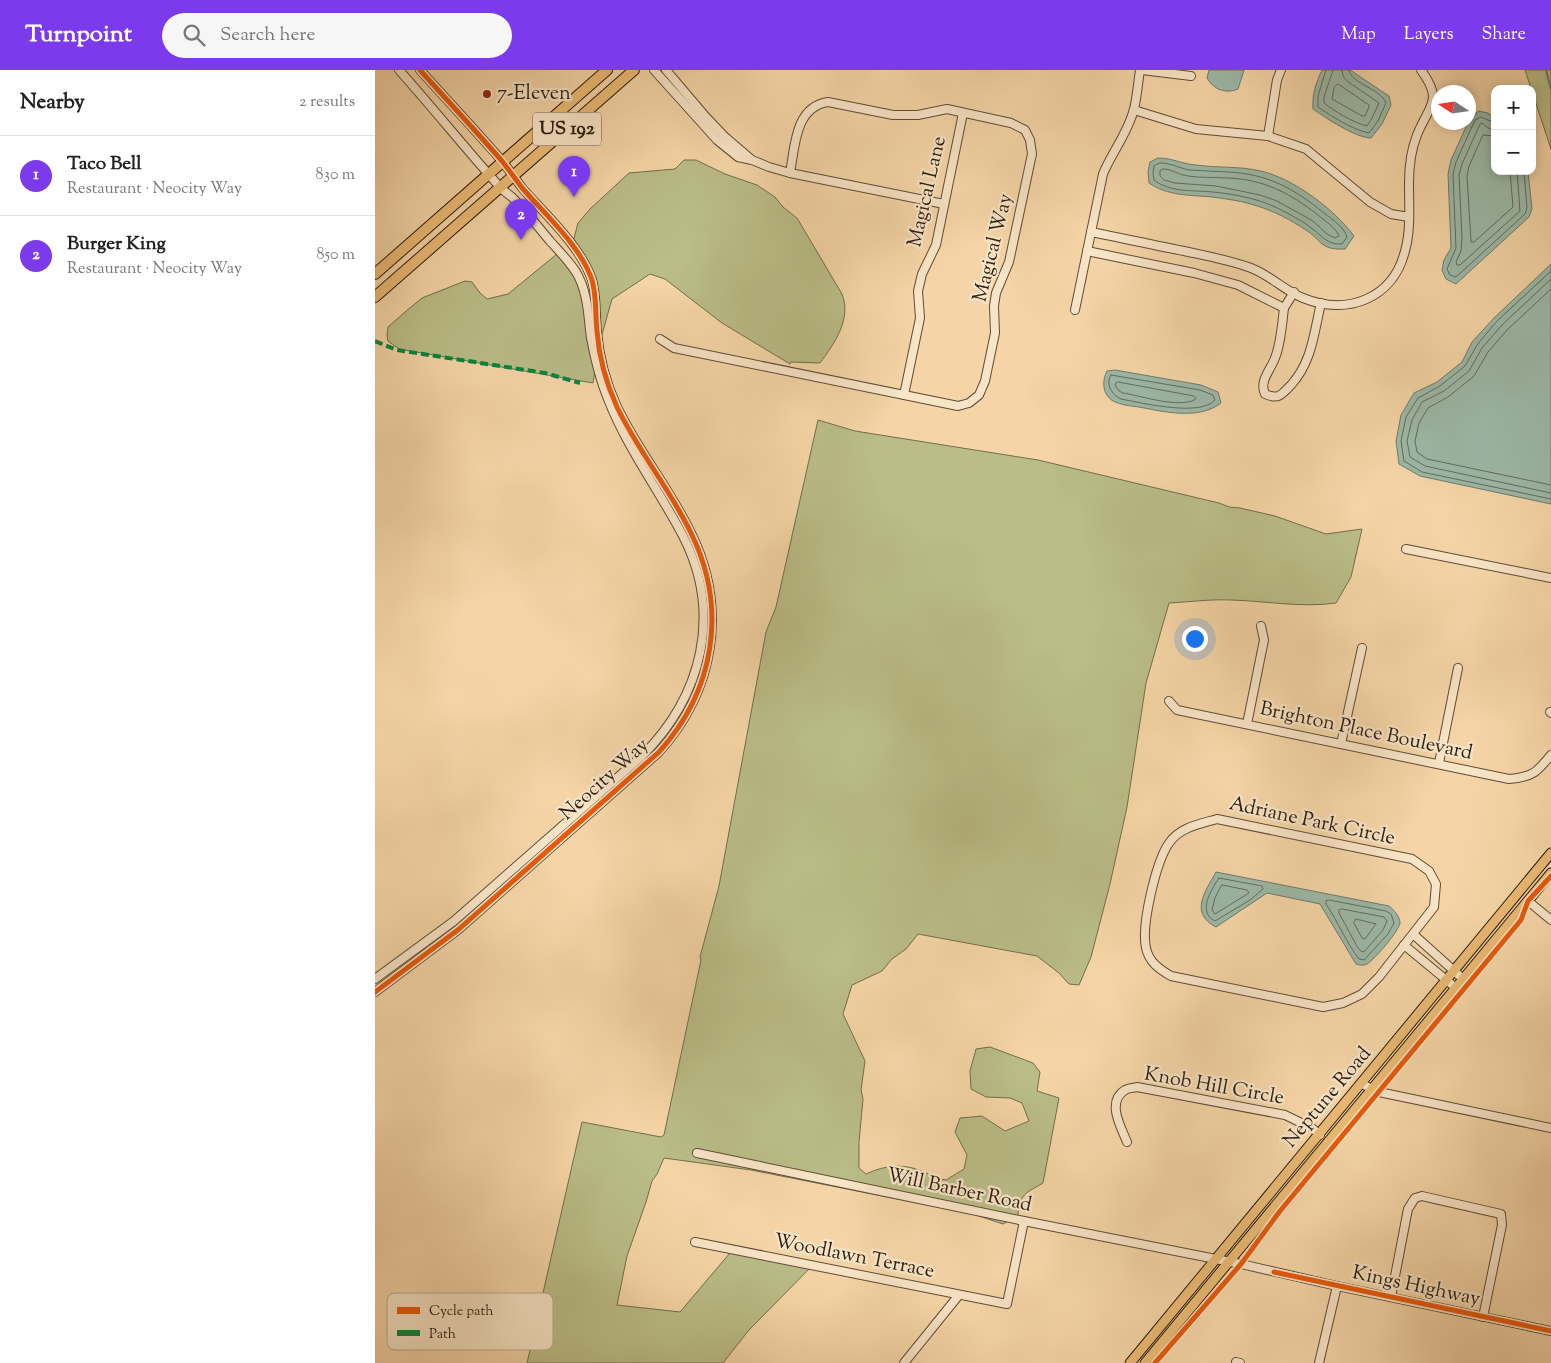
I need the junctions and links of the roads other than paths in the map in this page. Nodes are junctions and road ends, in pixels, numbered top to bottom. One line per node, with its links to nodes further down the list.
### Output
1 (399, 70): 17 (street, Neocity Way)
2 (420, 70): 15 (street, Neocity Way)
3 (607, 70): 15 (highway, US 192)
4 (634, 70): 18 (highway, US 192)
5 (654, 70): 14 (street)
6 (667, 70): 14 (street)
7 (1141, 70): 10 (street); 11 (street)
8 (1281, 70): 13 (street)
9 (1421, 70): 21 (street)
10 (1191, 76)
11 (1134, 110): 13 (street); 22 (street)
12 (963, 113): 16 (street, Magical Way); 20 (street, Magical Lane); 31 (street, Magical Way)
13 (1268, 136): 21 (street)
14 (752, 160): 16 (street)
15 (503, 162): 17 (highway, US 192); 18 (street, Neocity Way)
16 (790, 173): 20 (street)
17 (489, 174): 19 (street, Neocity Way); 24 (highway, US 192)
18 (514, 176): 19 (highway, US 192); 39 (street, Neocity Way)
19 (501, 188): 26 (highway, US 192); 38 (street, Neocity Way)
20 (944, 204): 31 (street, Magical Lane)
21 (1409, 217): 27 (street)
22 (1091, 232): 23 (street); 25 (street)
23 (1087, 251): 28 (street); 29 (street)
24 (375, 274)
25 (1294, 292): 27 (street); 28 (street)
26 (375, 298)
27 (1321, 303): 28 (street)
28 (1284, 308)
29 (1075, 310)
30 (660, 339): 31 (street, Magical Way)
31 (904, 395)
32 (1406, 549): 33 (street)
33 (1551, 578)
34 (1261, 626): 40 (street)
35 (1361, 648): 41 (street)
36 (1458, 668): 43 (street)
37 (1169, 701): 40 (street, Brighton Place Boulevard)
38 (675, 717): 39 (street); 44 (street, Neocity Way)
39 (682, 723): 45 (street, Neocity Way)
40 (1247, 724): 41 (street, Brighton Place Boulevard)
41 (1341, 744): 43 (street, Brighton Place Boulevard)
42 (1551, 755): 43 (street, Brighton Place Boulevard)
43 (1439, 763)
44 (576, 813): 45 (street); 53 (street, Neocity Way)
45 (583, 820): 57 (street, Neocity Way)
46 (1551, 853): 52 (main road, Neptune Road)
47 (1551, 873): 48 (main road, Neptune Road)
48 (1529, 901): 49 (street); 54 (main road, Neptune Road)
49 (1551, 920)
50 (1413, 934): 51 (street, Adriane Park Circle); 51 (street, Adriane Park Circle); 52 (street)
51 (1404, 945): 55 (street)
52 (1455, 971): 54 (street); 55 (main road, Neptune Road)
53 (375, 979)
54 (1463, 979): 56 (main road, Neptune Road)
55 (1447, 980): 56 (street); 58 (main road, Neptune Road)
56 (1456, 988): 59 (main road, Neptune Road)
57 (375, 992)
58 (1362, 1084): 59 (street); 61 (main road, Neptune Road)
59 (1372, 1089): 60 (street); 67 (main road, Neptune Road)
60 (1551, 1128)
61 (1320, 1135): 62 (street, Knob Hill Circle); 66 (main road, Neptune Road)
62 (1127, 1142)
63 (697, 1153): 64 (street, Will Barber Road)
64 (1024, 1221): 66 (street, Will Barber Road); 69 (street, Woodlawn Terrace)
65 (695, 1242): 69 (street, Woodlawn Terrace)
66 (1216, 1260): 67 (street, Kings Highway); 74 (main road, Neptune Road)
67 (1229, 1262): 68 (street, Kings Highway); 75 (main road, Neptune Road)
68 (1337, 1286): 70 (street, Kings Highway); 76 (street)
69 (959, 1295): 73 (street)
70 (1391, 1297): 71 (street, Kings Highway); 71 (street)
71 (1483, 1316): 72 (street, Kings Highway)
72 (1551, 1331)
73 (904, 1363)
74 (1130, 1363)
75 (1145, 1363)
76 (1319, 1363)

